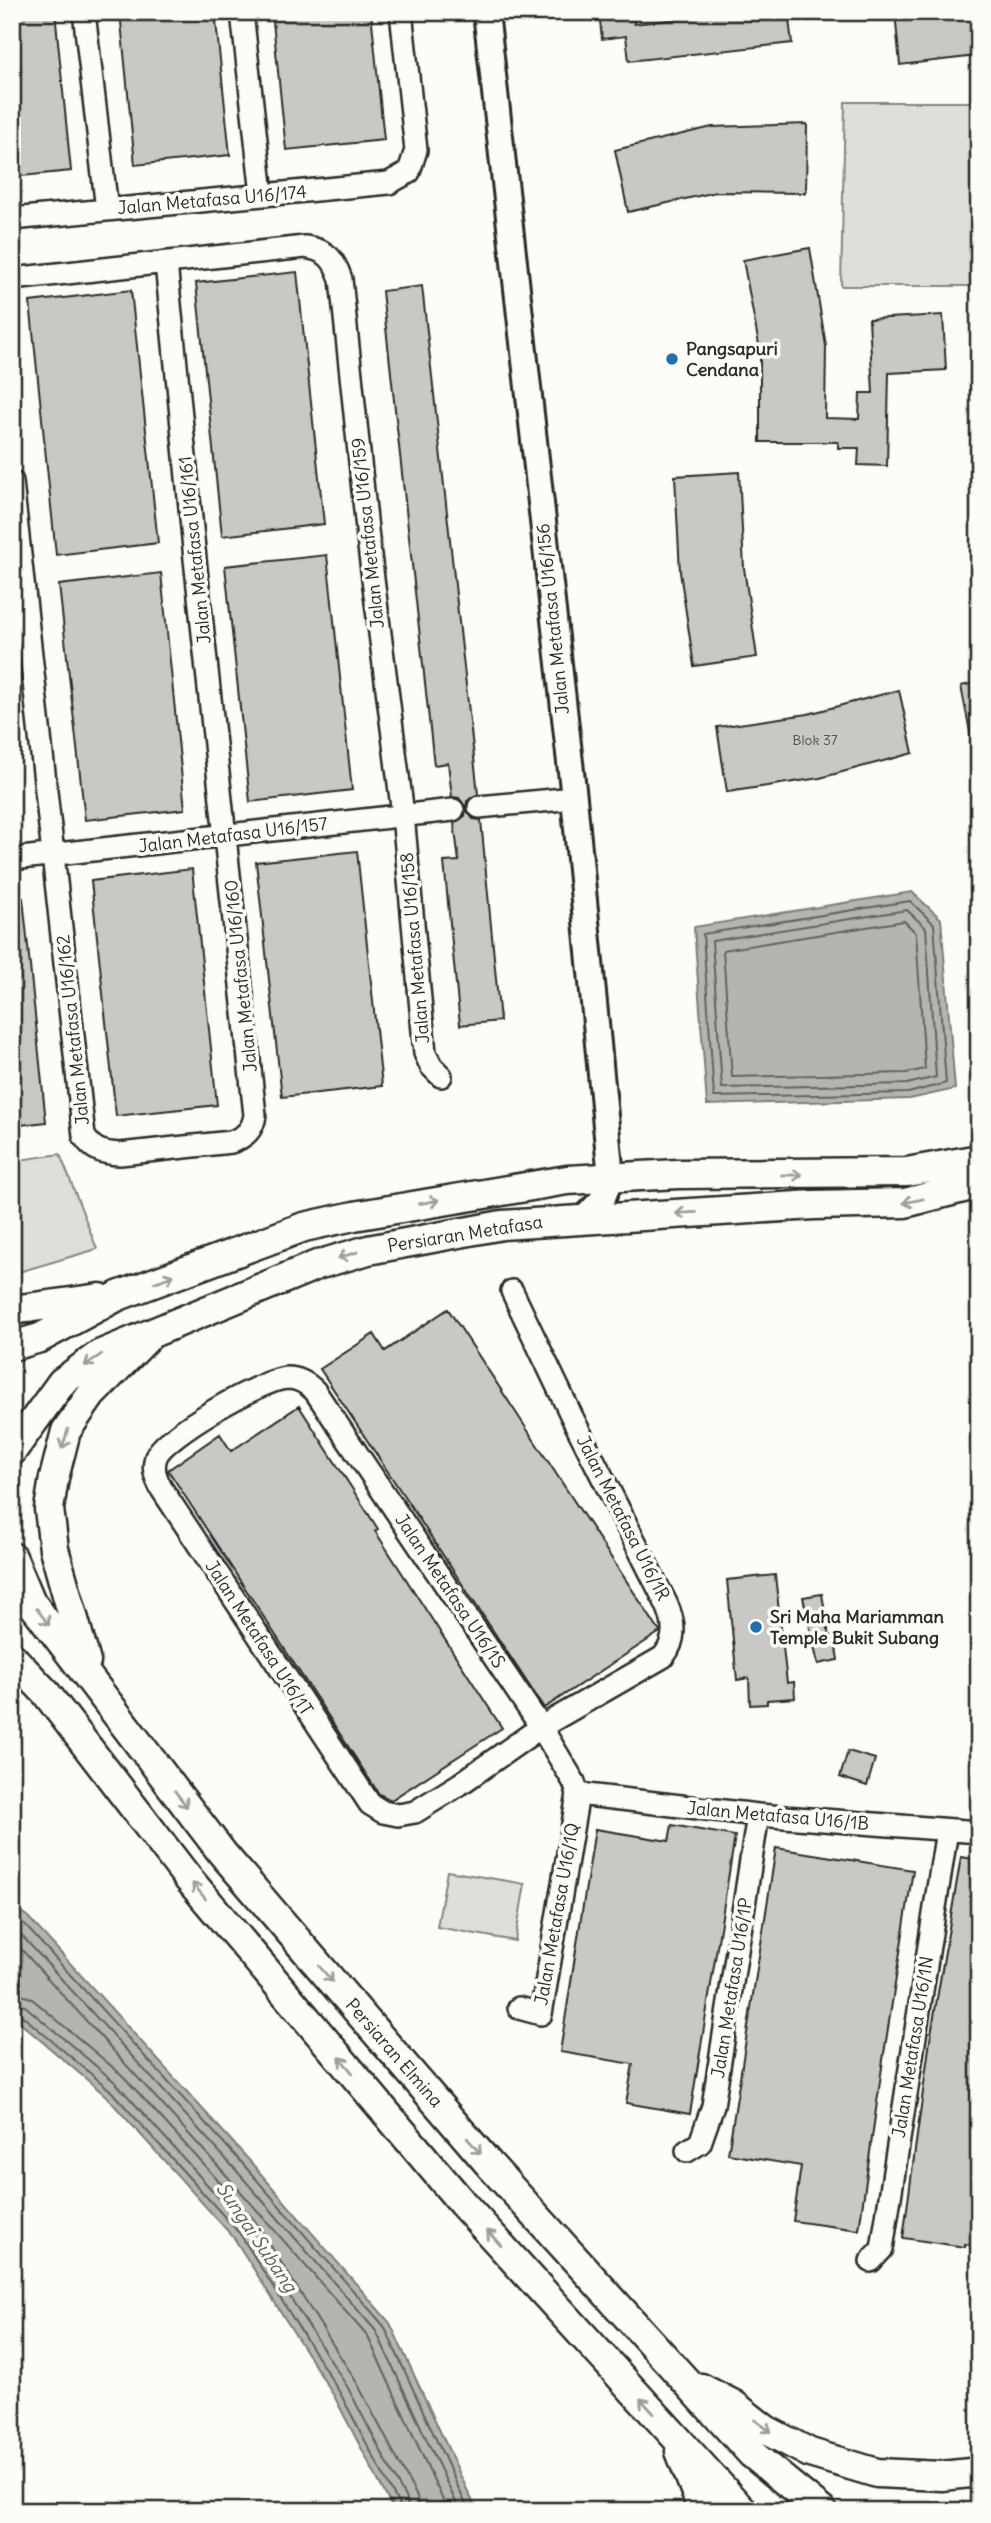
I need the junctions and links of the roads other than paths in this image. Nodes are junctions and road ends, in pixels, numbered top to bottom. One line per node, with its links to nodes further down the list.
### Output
1 (84, 12): 6 (street)
2 (242, 12): 5 (street)
3 (401, 12): 5 (street, Jalan Metafasa U16/174)
4 (486, 12): 11 (street, Jalan Metafasa U16/156)
5 (262, 195): 6 (street, Jalan Metafasa U16/174)
6 (107, 210): 7 (street, Jalan Metafasa U16/174)
7 (12, 219)
8 (166, 263): 9 (street); 14 (street, Jalan Metafasa U16/159); 15 (street, Jalan Metafasa U16/161)
9 (12, 279)
10 (12, 482): 16 (street)
11 (574, 798): 12 (street); 21 (street, Jalan Metafasa U16/156)
12 (479, 807)
13 (453, 810): 14 (street, Jalan Metafasa U16/157)
14 (403, 815): 15 (street, Jalan Metafasa U16/157); 18 (street, Jalan Metafasa U16/158)
15 (227, 836): 16 (street, Jalan Metafasa U16/157); 19 (street, Jalan Metafasa U16/160)
16 (54, 855): 17 (street, Jalan Metafasa U16/157); 19 (street, Jalan Metafasa U16/162)
17 (12, 859)
18 (441, 1076)
19 (255, 1115)
20 (979, 1158): 21 (main road, Persiaran Metafasa, one-way to 20)
21 (611, 1177): 23 (street); 24 (street); 26 (main road, Persiaran Metafasa, one-way to 21)
22 (979, 1184): 23 (main road, Persiaran Metafasa, one-way to 23)
23 (639, 1216): 24 (main road, Persiaran Metafasa)
24 (585, 1218): 28 (main road, Persiaran Metafasa, one-way to 28)
25 (512, 1291): 35 (street, Jalan Metafasa U16/1R)
26 (118, 1296): 27 (main road); 29 (main road, Persiaran Metafasa)
27 (12, 1310)
28 (154, 1331): 31 (main road, Persiaran Metafasa, one-way to 31); 34 (main road, one-way to 34)
29 (12, 1346)
30 (315, 1391): 35 (street, Jalan Metafasa U16/1S); 35 (street, Jalan Metafasa U16/1T)
31 (12, 1451)
32 (12, 1557): 34 (main road, Persiaran Elmina, one-way to 34)
33 (12, 1657): 44 (main road, one-way to 33)
34 (92, 1681): 43 (main road, Persiaran Elmina, one-way to 43)
35 (541, 1727): 36 (street, Jalan Metafasa U16/1S)
36 (578, 1794): 37 (street, Jalan Metafasa U16/1B); 40 (street, Jalan Metafasa U16/1Q)
37 (758, 1815): 38 (street, Jalan Metafasa U16/1B); 41 (street, Jalan Metafasa U16/1P)
38 (947, 1830): 39 (street, Jalan Metafasa U16/1B); 42 (street, Jalan Metafasa U16/1N)
39 (979, 1832)
40 (519, 2008)
41 (687, 2151)
42 (871, 2261)
43 (684, 2378): 45 (main road, one-way to 45); 48 (main road, Persiaran Elmina)
44 (673, 2434): 46 (main road); 47 (main road)
45 (979, 2472)
46 (703, 2511)
47 (743, 2511)
48 (822, 2511)

